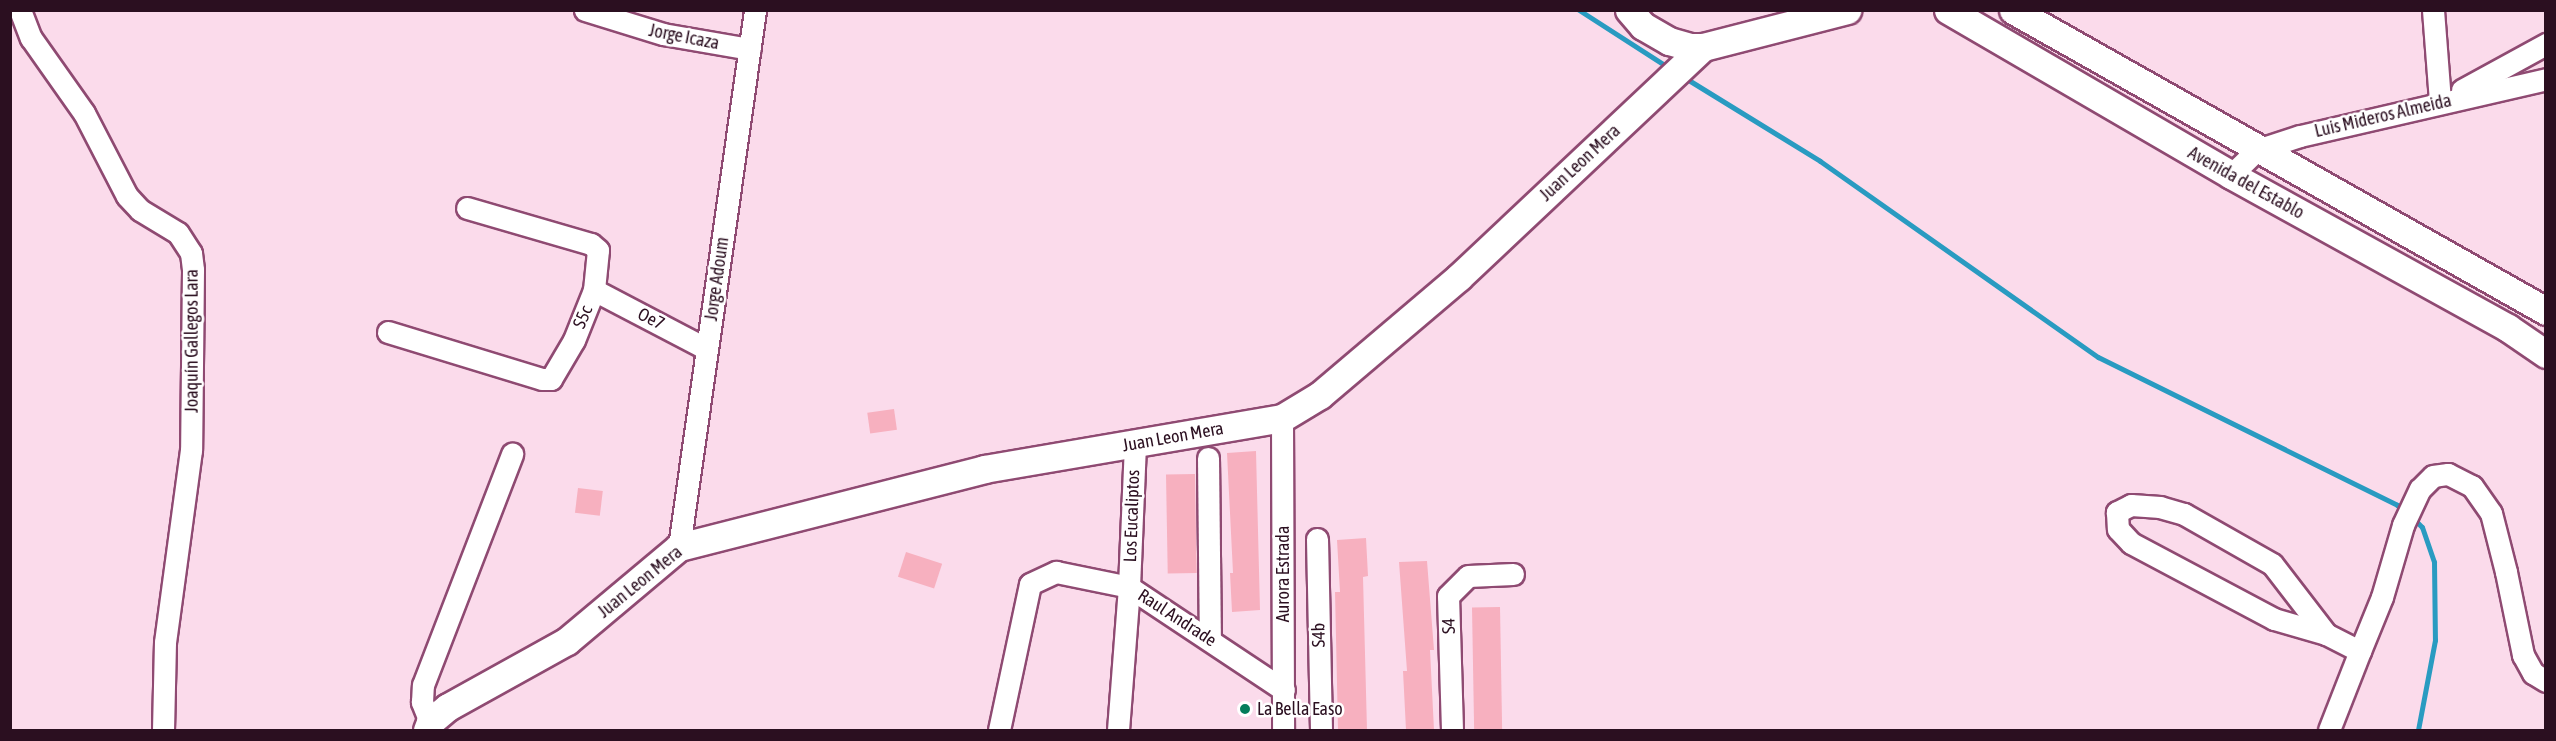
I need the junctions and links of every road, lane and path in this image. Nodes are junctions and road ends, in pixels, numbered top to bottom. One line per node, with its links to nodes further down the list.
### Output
1 (20, 10): 36 (street, Joaquín Gallegos Lara)
2 (585, 10): 11 (street, Jorge Icaza)
3 (755, 10): 11 (street, Jorge Adoum)
4 (1629, 10): 10 (street)
5 (1847, 10): 10 (street, Juan Leon Mera)
6 (1948, 10): 15 (street, Avenida del Establo)
7 (2013, 10): 14 (street, Avenida del Establo)
8 (2433, 10): 13 (street)
9 (2546, 44): 13 (street)
10 (1703, 47): 22 (street, Juan Leon Mera)
11 (750, 49): 20 (street, Jorge Adoum)
12 (2546, 79): 13 (street, Luis Mideros Almeida)
13 (2440, 102): 14 (street, Luis Mideros Almeida)
14 (2257, 150): 15 (street, Luis Mideros Almeida); 18 (street, Avenida del Establo)
15 (2231, 176): 21 (street, Avenida del Establo)
16 (467, 208): 17 (street, S5c)
17 (594, 290): 19 (street, S5c); 20 (street, Oe7)
18 (2546, 310)
19 (388, 332)
20 (707, 349): 27 (street, Jorge Adoum)
21 (2546, 354)
22 (1282, 418): 23 (street, Juan Leon Mera); 34 (street, Aurora Estrada)
23 (1135, 444): 27 (street, Juan Leon Mera); 29 (street, Los Eucaliptos)
24 (512, 454): 35 (street)
25 (1208, 458): 31 (street)
26 (1317, 539): 40 (street, S4b)
27 (679, 547): 35 (street, Juan Leon Mera)
28 (1513, 574): 41 (street, S4)
29 (1129, 587): 31 (street, Raul Andrade); 37 (street, Raul Andrade); 38 (street, Los Eucaliptos)
30 (2326, 634): 30 (street); 32 (street)
31 (1210, 640): 34 (street, Raul Andrade)
32 (2360, 651): 33 (street); 42 (street)
33 (2546, 681)
34 (1284, 690): 39 (street, Aurora Estrada)
35 (428, 726)
36 (163, 730)
37 (999, 730)
38 (1118, 730)
39 (1283, 730)
40 (1321, 730)
41 (1452, 730)
42 (2329, 730)

